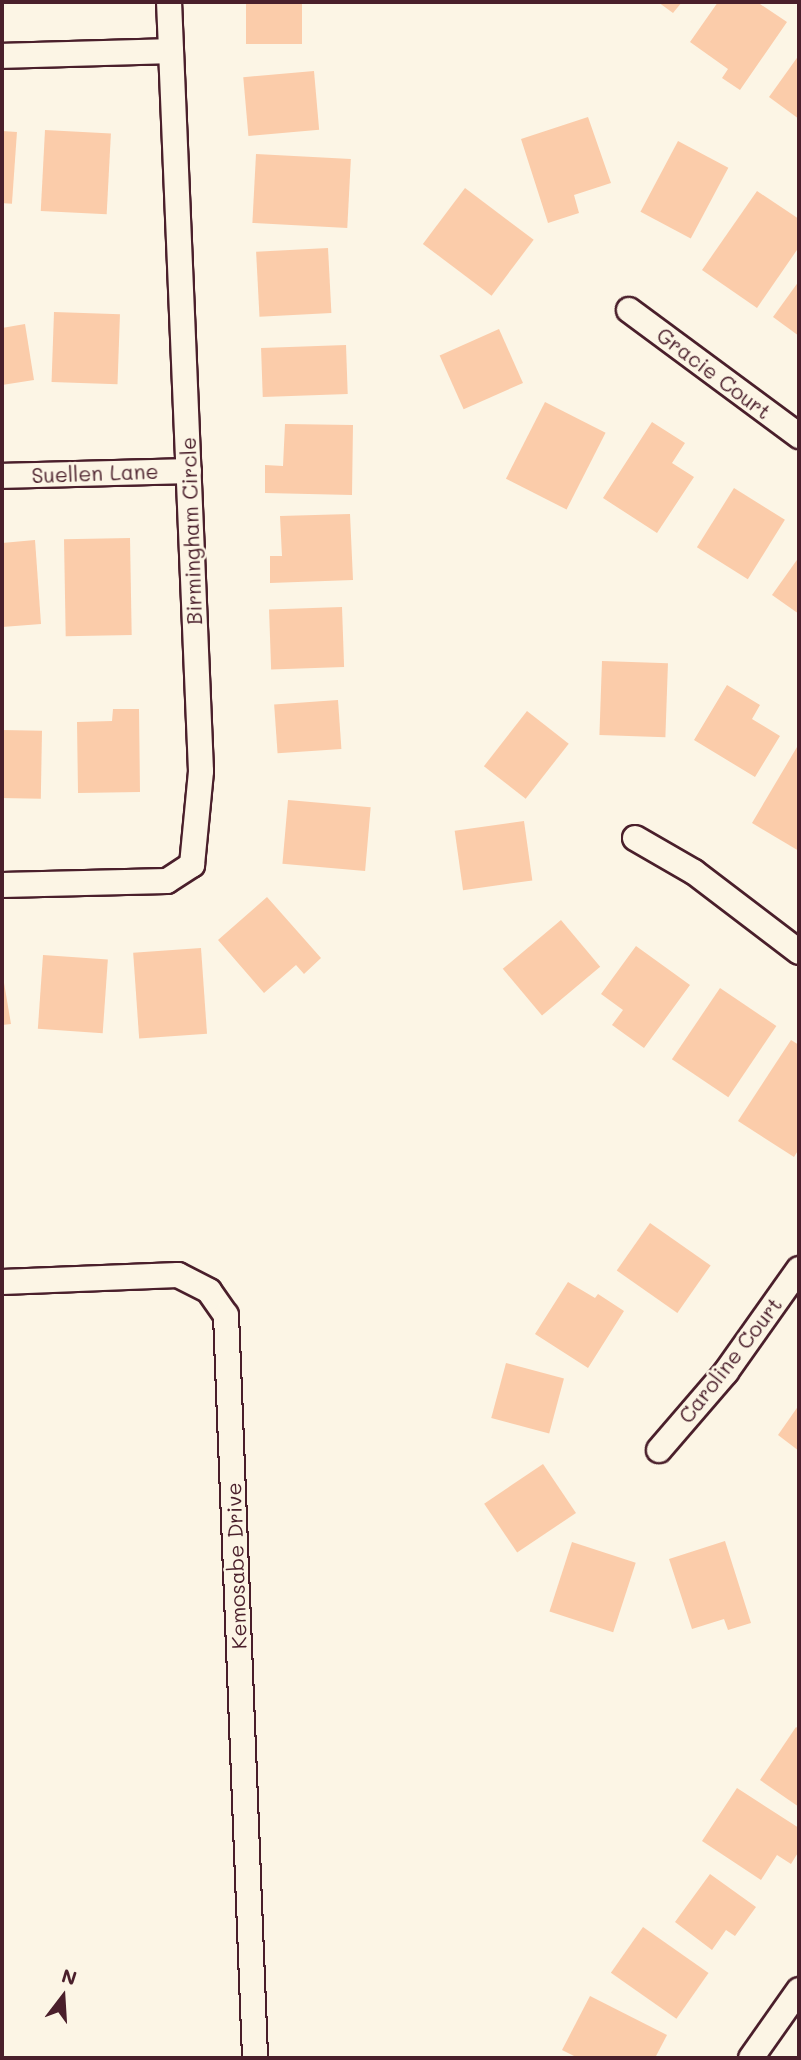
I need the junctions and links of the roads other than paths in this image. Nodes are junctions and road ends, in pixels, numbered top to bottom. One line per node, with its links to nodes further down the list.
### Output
1 (169, 2): 2 (street, Birmingham Circle)
2 (171, 51): 3 (street); 6 (street, Birmingham Circle)
3 (2, 56)
4 (629, 310): 5 (street, Gracie Court)
5 (799, 436)
6 (189, 471): 7 (street, Suellen Lane); 9 (street, Birmingham Circle)
7 (2, 476)
8 (635, 838): 10 (street)
9 (2, 884)
10 (799, 952)
11 (799, 1269): 13 (street, Caroline Court)
12 (2, 1282): 15 (street, Kemosabe Drive)
13 (659, 1450)
14 (799, 1990): 16 (street)
15 (254, 2058)
16 (751, 2058)

